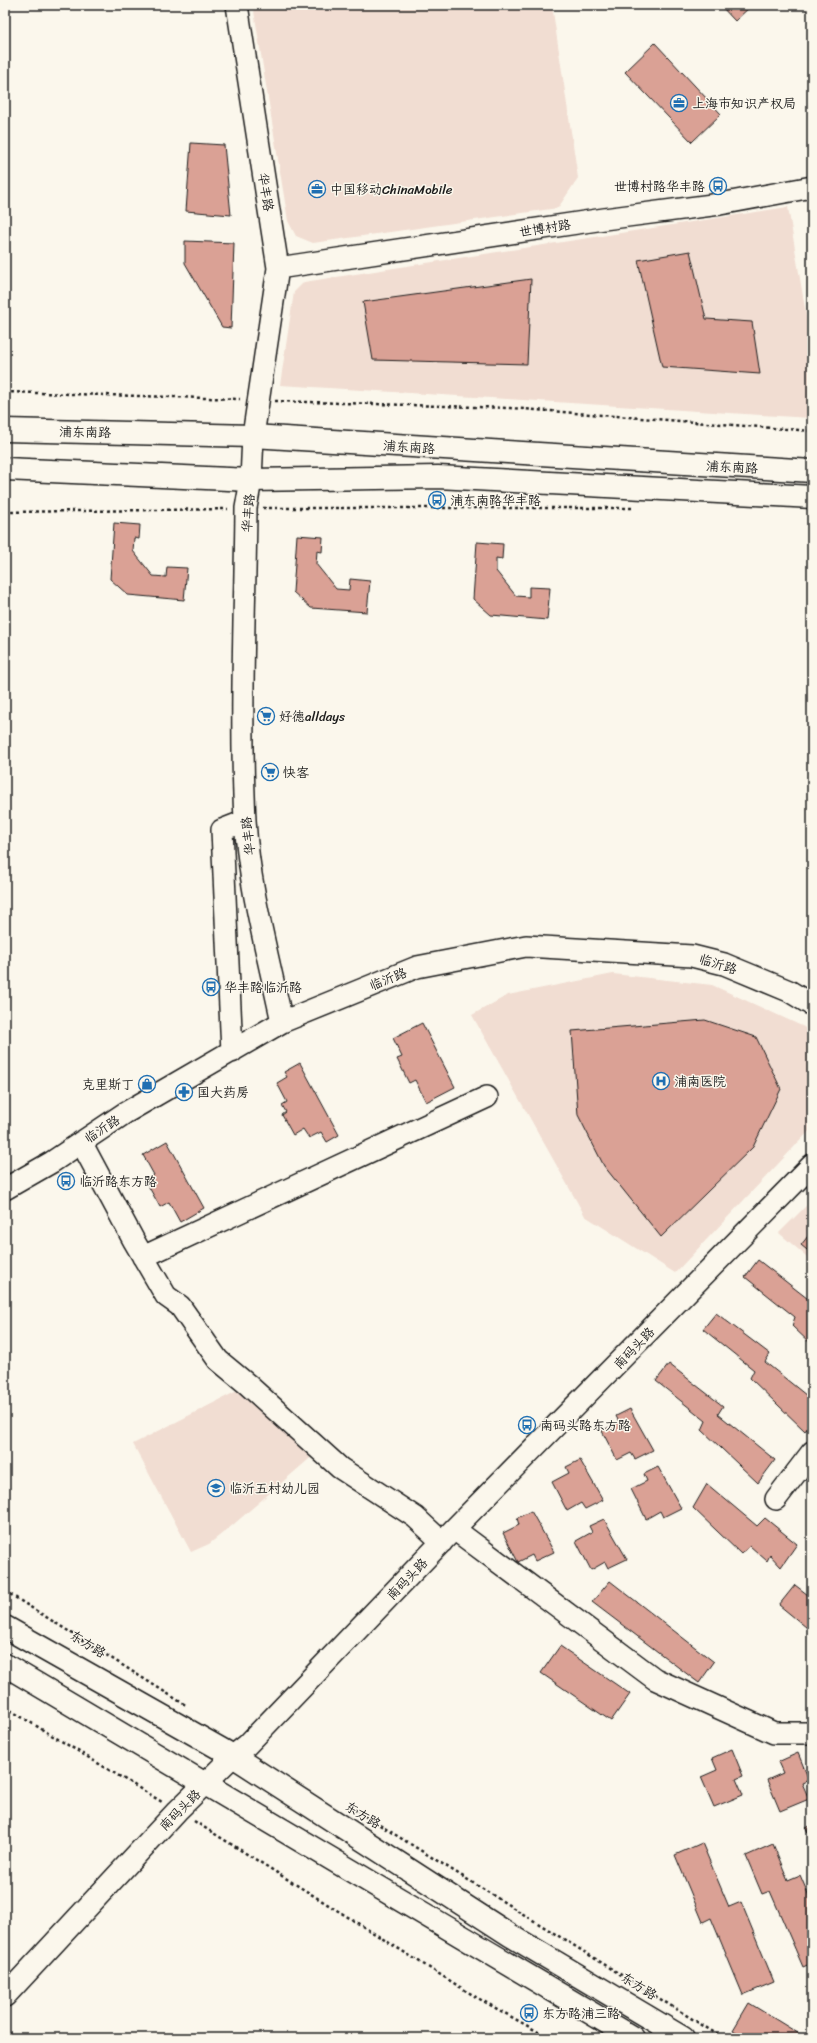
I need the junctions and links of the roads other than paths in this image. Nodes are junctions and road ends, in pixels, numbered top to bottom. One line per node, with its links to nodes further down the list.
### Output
1 (237, 5): 3 (street, 华丰路)
2 (812, 188): 3 (street, 世博村路)
3 (278, 268): 5 (street, 华丰路)
4 (5, 430): 5 (main road, 浦东南路)
5 (253, 436): 7 (main road, 浦东南路); 8 (street, 华丰路)
6 (5, 469): 8 (main road, 浦东南路)
7 (812, 471)
8 (251, 480): 9 (main road, 浦东南路); 10 (street, 华丰路)
9 (812, 497)
10 (245, 821): 12 (street, 华丰路); 13 (street)
11 (812, 1004): 12 (street, 临沂路)
12 (282, 1022): 13 (street, 临沂路)
13 (232, 1052): 15 (street, 临沂路)
14 (487, 1097): 18 (street)
15 (82, 1142): 17 (street, 临沂路); 18 (street)
16 (812, 1165): 21 (street, 南码头路)
17 (5, 1189)
18 (143, 1257): 21 (street)
19 (812, 1452): 20 (street)
20 (776, 1499)
21 (448, 1536): 24 (street); 25 (street, 南码头路)
22 (5, 1627): 25 (main road, 东方路)
23 (5, 1665): 26 (main road)
24 (812, 1733)
25 (233, 1756): 26 (street, 南码头路); 29 (main road, 东方路)
26 (205, 1784): 27 (street, 南码头路); 28 (main road)
27 (5, 1996)
28 (633, 2038)
29 (682, 2038)

